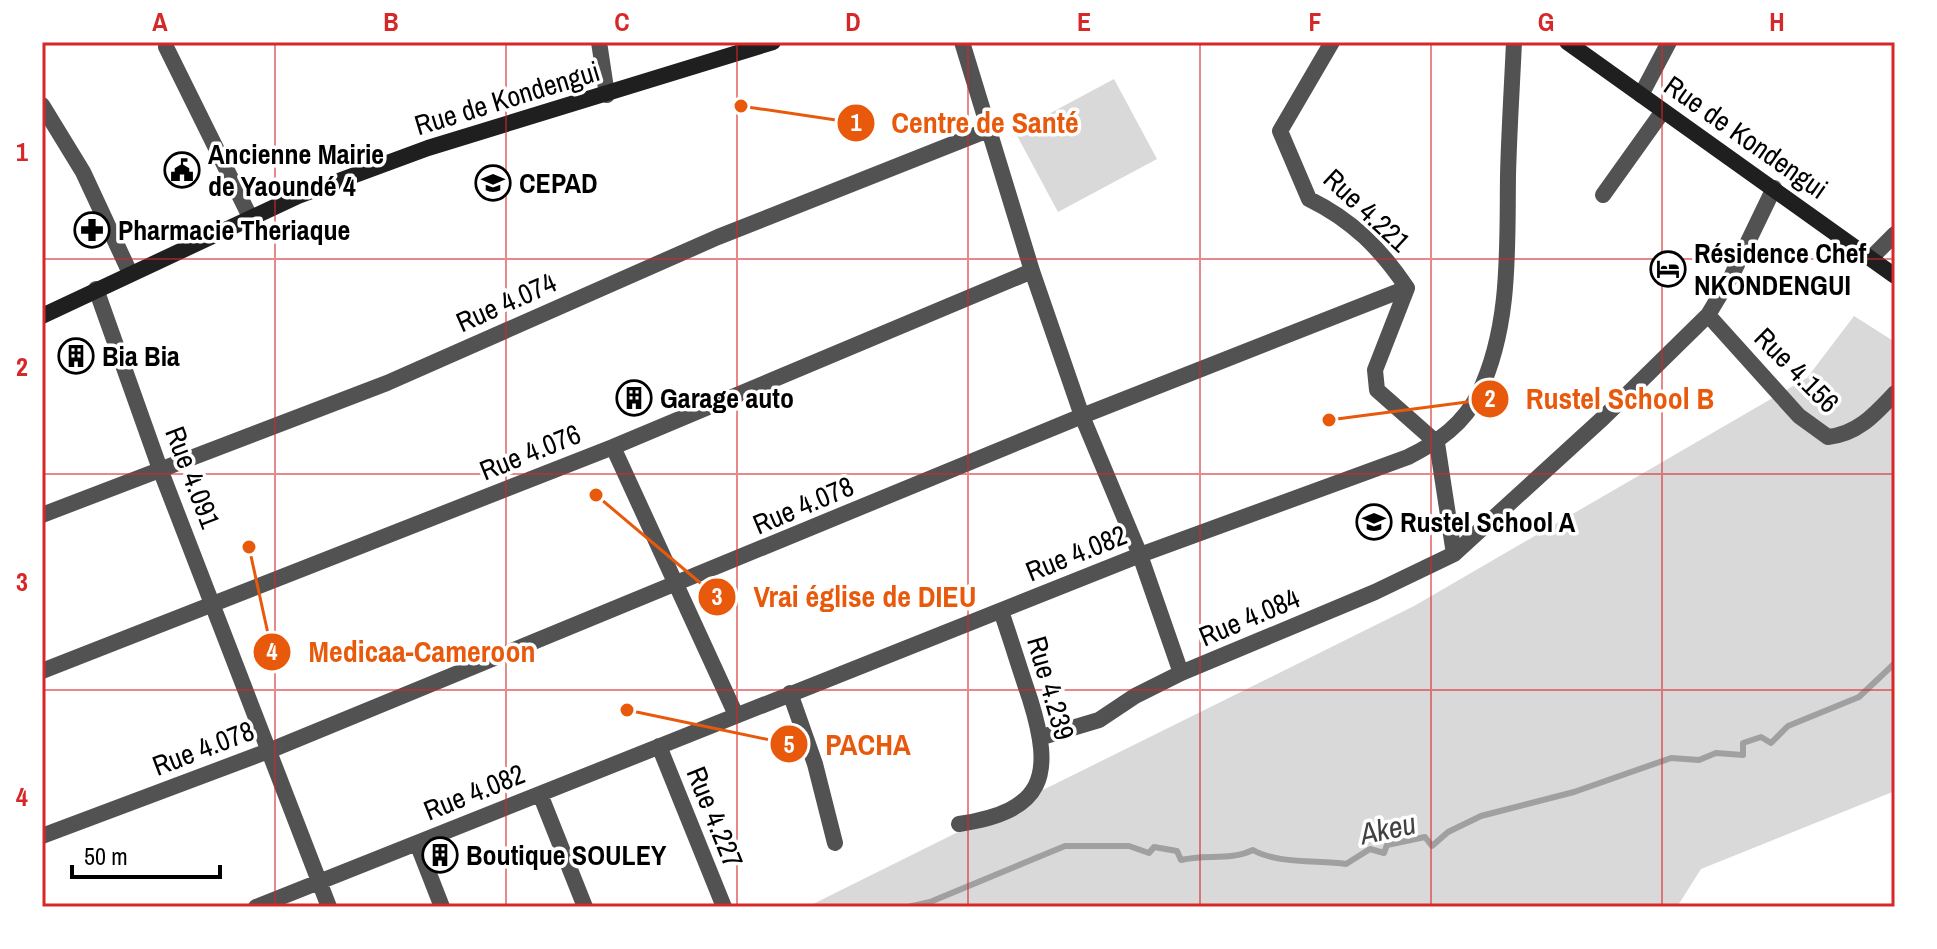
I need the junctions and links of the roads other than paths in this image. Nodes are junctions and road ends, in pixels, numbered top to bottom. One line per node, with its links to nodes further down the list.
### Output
1 (599, 42): 10 (street)
2 (773, 42): 9 (main road, Rue de Kondengui)
3 (962, 42): 14 (street, Rue 4.084)
4 (1332, 42): 23 (street, Rue 4.221)
5 (1514, 42): 29 (street, Rue 4.082)
6 (1567, 42): 11 (main road, Rue de Kondengui)
7 (1669, 42): 11 (street)
8 (166, 47): 17 (street)
9 (725, 50): 10 (main road, Rue de Kondengui)
10 (607, 95): 17 (main road, Rue de Kondengui)
11 (1641, 95): 13 (main road, Rue de Kondengui)
12 (42, 105): 21 (street)
13 (1663, 111): 15 (main road, Rue de Kondengui); 16 (street)
14 (988, 130): 20 (street, Rue 4.084); 31 (street, Rue 4.074)
15 (1774, 188): 19 (main road, Rue de Kondengui); 25 (street, Rue 4.084)
16 (1603, 195)
17 (250, 217): 21 (main road, Rue de Kondengui)
18 (1895, 234): 19 (street)
19 (1871, 258): 22 (main road, Rue de Kondengui)
20 (1032, 271): 28 (street, Rue 4.084); 30 (street, Rue 4.076)
21 (130, 273): 24 (main road, Rue de Kondengui)
22 (1895, 276)
23 (1407, 288): 28 (street, Rue 4.078); 29 (street)
24 (96, 289): 26 (main road, Rue de Kondengui); 31 (street, Rue 4.091)
25 (1708, 315): 27 (street, Rue 4.156); 33 (street, Rue 4.084)
26 (42, 316)
27 (1895, 393)
28 (1082, 416): 34 (street, Rue 4.084); 35 (street, Rue 4.078)
29 (1437, 443): 33 (street); 34 (street, Rue 4.082)
30 (613, 447): 35 (street); 36 (street, Rue 4.076)
31 (160, 469): 32 (street, Rue 4.074); 36 (street, Rue 4.091)
32 (42, 515)
33 (1454, 554): 39 (street, Rue 4.084)
34 (1140, 555): 37 (street, Rue 4.082); 39 (street, Rue 4.084)
35 (677, 586): 41 (street); 44 (street, Rue 4.078)
36 (215, 606): 38 (street, Rue 4.076); 44 (street, Rue 4.091)
37 (1001, 611): 40 (street, Rue 4.082); 42 (street, Rue 4.239)
38 (42, 671)
39 (1181, 673): 42 (street)
40 (790, 693): 41 (street, Rue 4.082); 49 (street)
41 (736, 715): 43 (street, Rue 4.082)
42 (1042, 737): 46 (street, Rue 4.239)
43 (659, 746): 45 (street, Rue 4.082); 55 (street, Rue 4.227)
44 (271, 750): 47 (street, Rue 4.078); 50 (street, Rue 4.091)
45 (540, 794): 48 (street, Rue 4.082); 54 (street)
46 (959, 824)
47 (42, 836)
48 (417, 843): 50 (street, Rue 4.082); 53 (street)
49 (835, 843)
50 (321, 883): 51 (street, Rue 4.082); 52 (street, Rue 4.091)
51 (256, 907)
52 (329, 907)
53 (442, 907)
54 (585, 907)
55 (724, 907)

